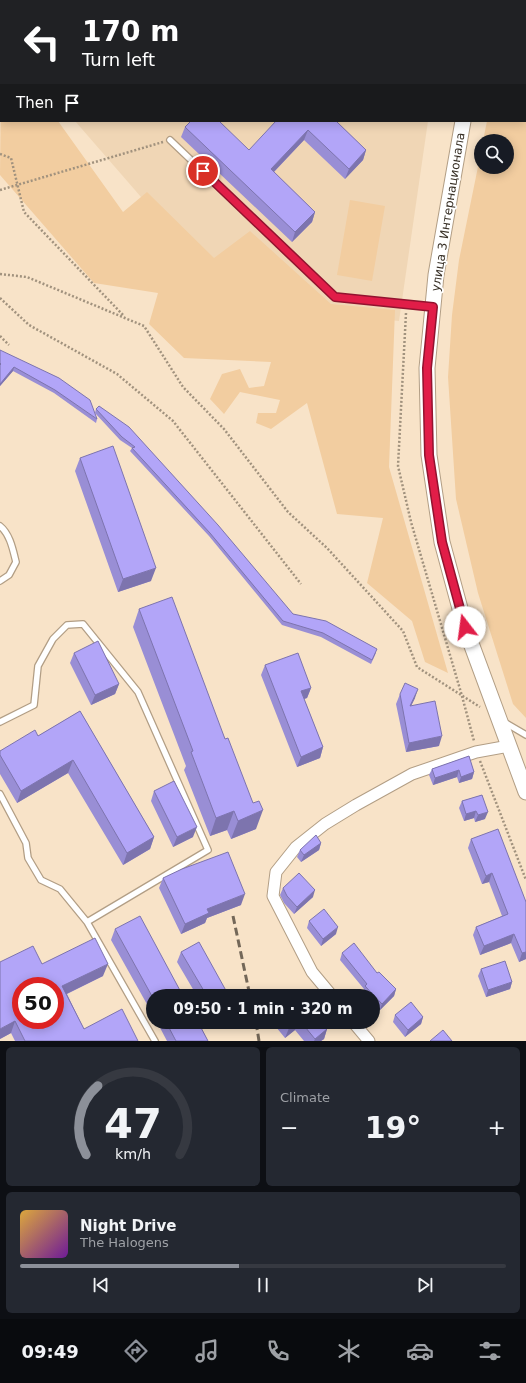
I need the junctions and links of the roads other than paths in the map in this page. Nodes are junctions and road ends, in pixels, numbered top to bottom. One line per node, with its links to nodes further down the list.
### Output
1 (463, 122): 3 (main road, улица 3 Интернационала)
2 (170, 140): 3 (lane)
3 (433, 307): 6 (main road, улица 3 Интернационала)
4 (0, 526): 5 (lane)
5 (0, 581)
6 (499, 719): 8 (lane); 9 (main road, улица 3 Интернационала)
7 (0, 722): 12 (lane)
8 (526, 735)
9 (509, 746): 10 (main road, улица 3 Интернационала); 13 (street)
10 (526, 792)
11 (0, 794): 12 (lane)
12 (87, 922): 15 (lane)
13 (326, 989)
14 (359, 1029): 16 (street)
15 (154, 1041)
16 (369, 1041)

